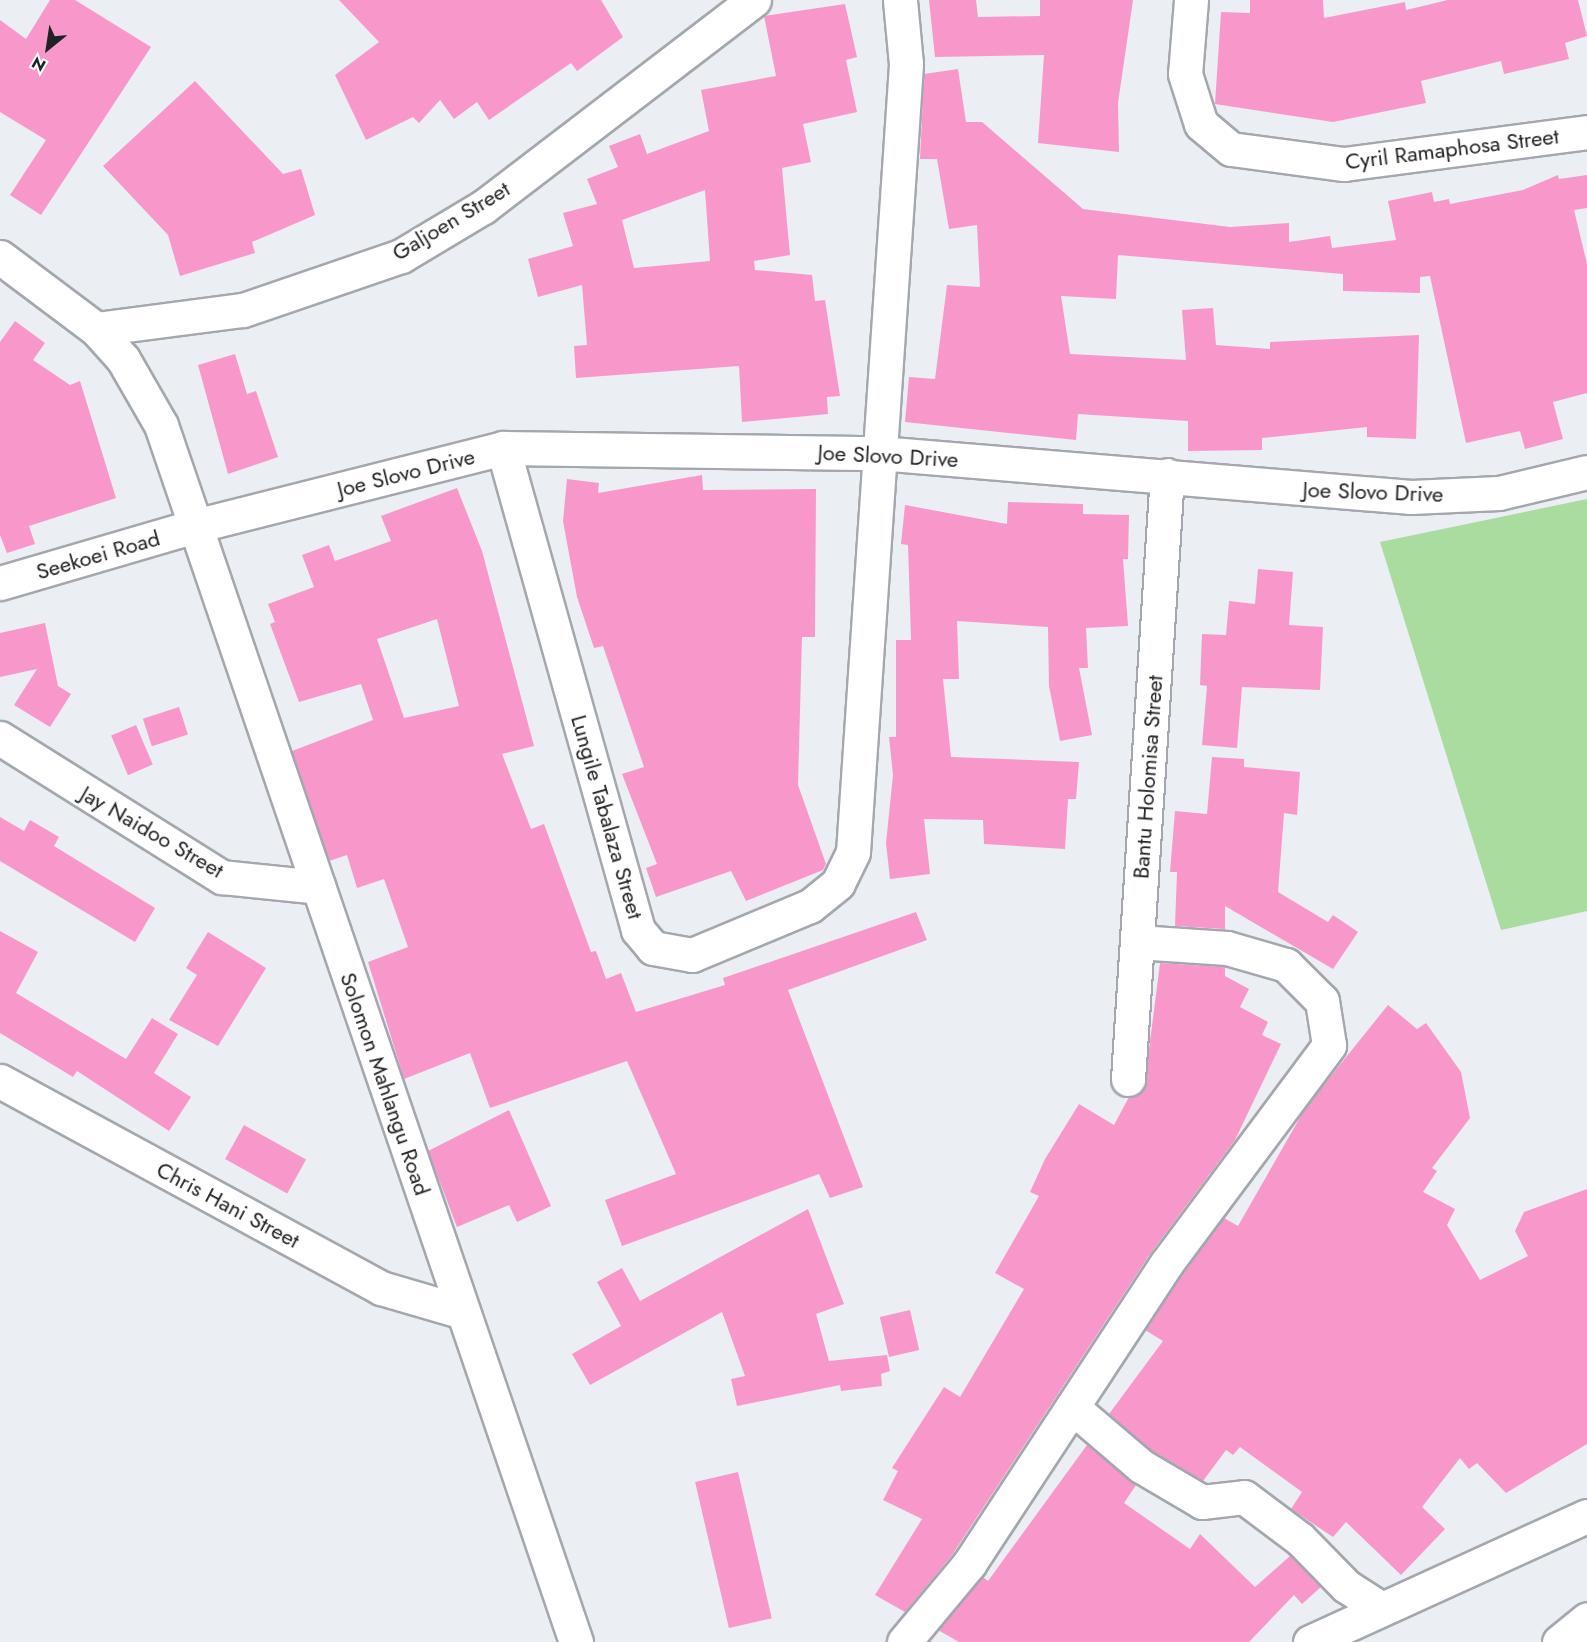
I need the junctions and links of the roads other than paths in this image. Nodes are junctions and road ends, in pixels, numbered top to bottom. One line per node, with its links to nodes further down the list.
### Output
1 (754, 0): 6 (street, Galjoen Street)
2 (900, 0): 8 (street, Lungile Tabalaza Street)
3 (1191, 0): 4 (street, Cyril Ramaphosa Street)
4 (1587, 132)
5 (0, 257): 6 (street, Solomon Mahlangu Road)
6 (96, 329): 11 (street, Solomon Mahlangu Road)
7 (503, 448): 8 (street, Joe Slovo Drive); 8 (street, Lungile Tabalaza Street); 11 (street, Joe Slovo Drive)
8 (879, 453): 10 (street, Joe Slovo Drive)
9 (1587, 472): 10 (street, Joe Slovo Drive)
10 (1167, 475): 15 (street, Bantu Holomisa Street)
11 (195, 526): 12 (street, Seekoei Road); 14 (street, Solomon Mahlangu Road)
12 (0, 583)
13 (0, 738): 14 (street, Jay Naidoo Street)
14 (318, 887): 18 (street, Solomon Mahlangu Road)
15 (1137, 942): 16 (street, Bantu Holomisa Street); 19 (street)
16 (1128, 1079)
17 (0, 1081): 18 (street, Chris Hani Street)
18 (463, 1312): 23 (street, Solomon Mahlangu Road)
19 (1072, 1407): 21 (street); 24 (street)
20 (1587, 1516): 21 (street)
21 (1378, 1607): 25 (street)
22 (1587, 1619): 26 (street)
23 (576, 1642)
24 (904, 1642)
25 (1310, 1642)
26 (1559, 1642)

